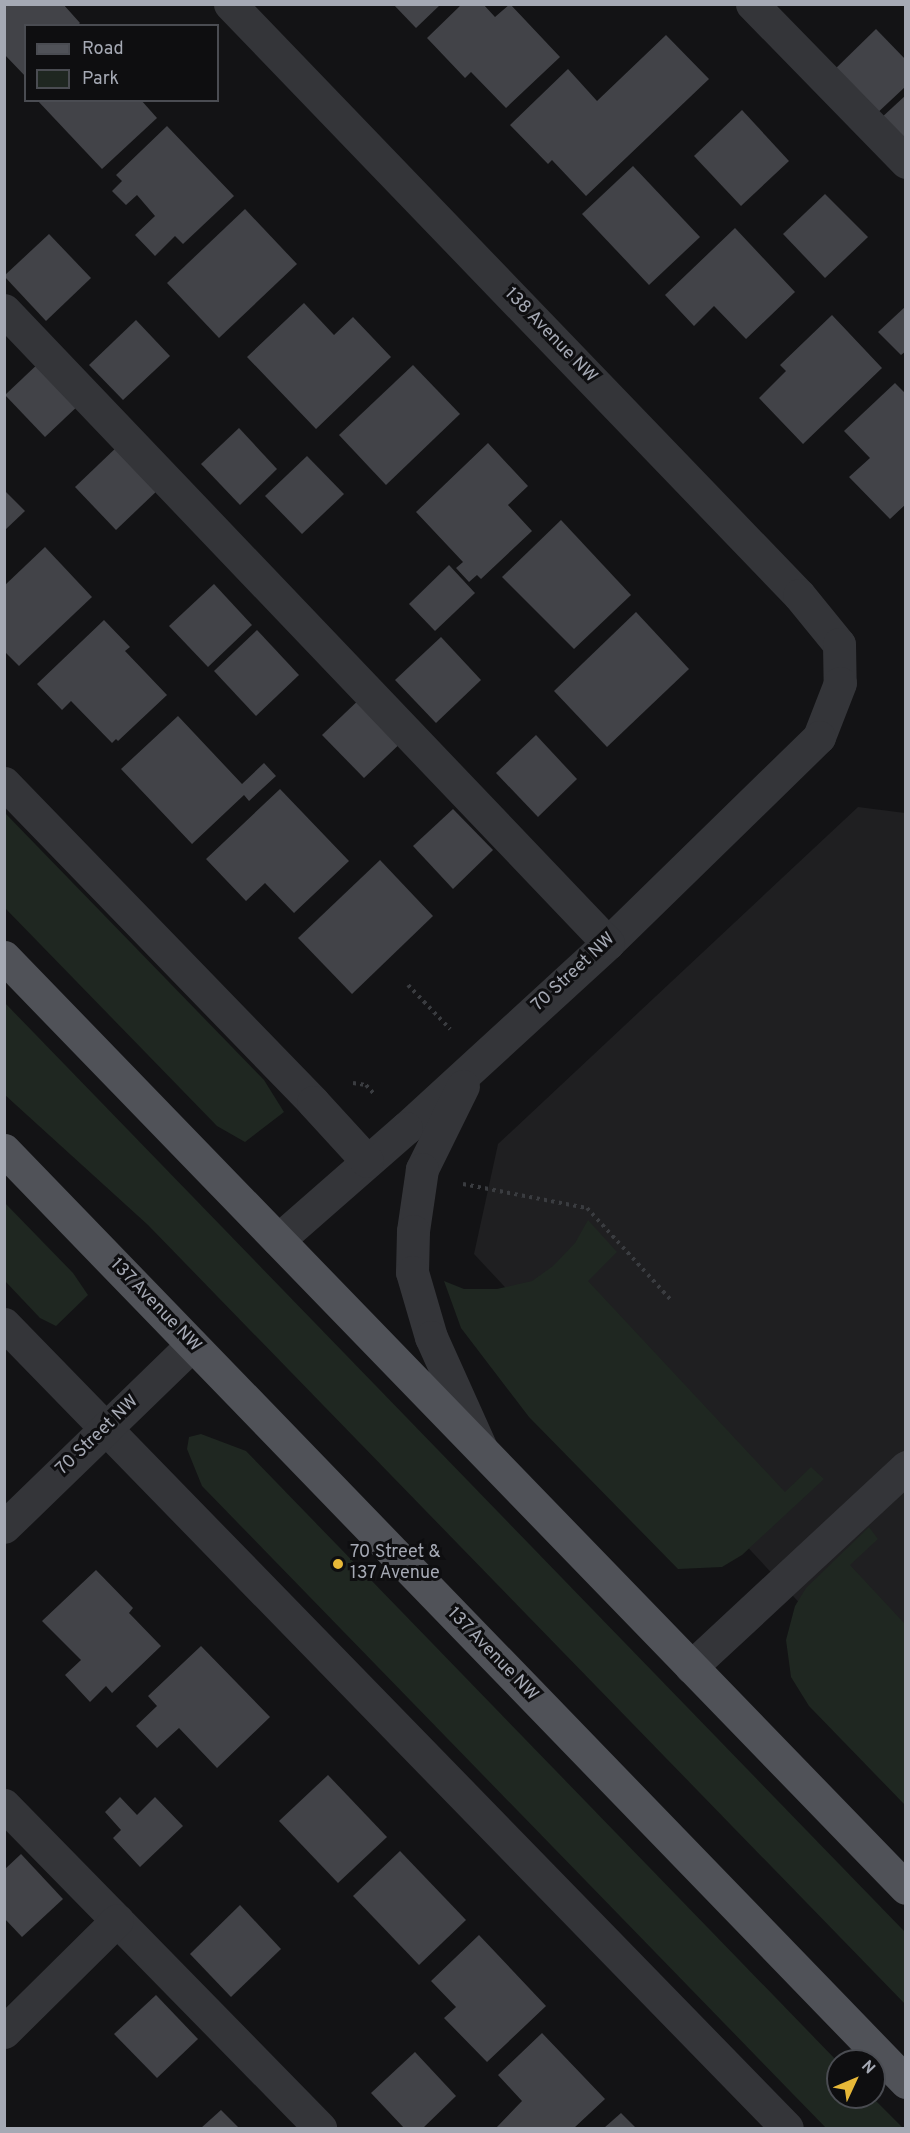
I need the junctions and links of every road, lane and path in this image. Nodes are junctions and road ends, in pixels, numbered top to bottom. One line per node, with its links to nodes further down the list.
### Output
1 (230, 4): 5 (street, 138 Avenue NW)
2 (752, 4): 3 (street)
3 (906, 162)
4 (4, 310): 7 (street)
5 (840, 683): 7 (street, 70 Street NW)
6 (4, 783): 11 (street)
7 (608, 943): 10 (street, 70 Street NW)
8 (4, 957): 16 (main road)
9 (408, 985): 10 (path)
10 (477, 1062): 12 (street, 70 Street NW); 14 (street)
11 (313, 1102): 12 (path); 15 (street)
12 (406, 1128): 15 (street, 70 Street NW)
13 (4, 1150): 19 (main road, 137 Avenue NW)
14 (429, 1153): 17 (path); 21 (street)
15 (367, 1161): 16 (street, 70 Street NW)
16 (278, 1240): 21 (main road)
17 (671, 1300)
18 (4, 1323): 20 (street)
19 (192, 1345): 20 (street, 70 Street NW); 29 (main road, 137 Avenue NW)
20 (106, 1428): 23 (street, 70 Street NW); 31 (street)
21 (484, 1455): 24 (main road)
22 (906, 1467): 24 (street)
23 (4, 1527)
24 (691, 1667): 26 (main road)
25 (4, 1805): 27 (street)
26 (906, 1888)
27 (117, 1920): 28 (street); 30 (street)
28 (4, 2032)
29 (906, 2082)
30 (320, 2128)
31 (787, 2128)

